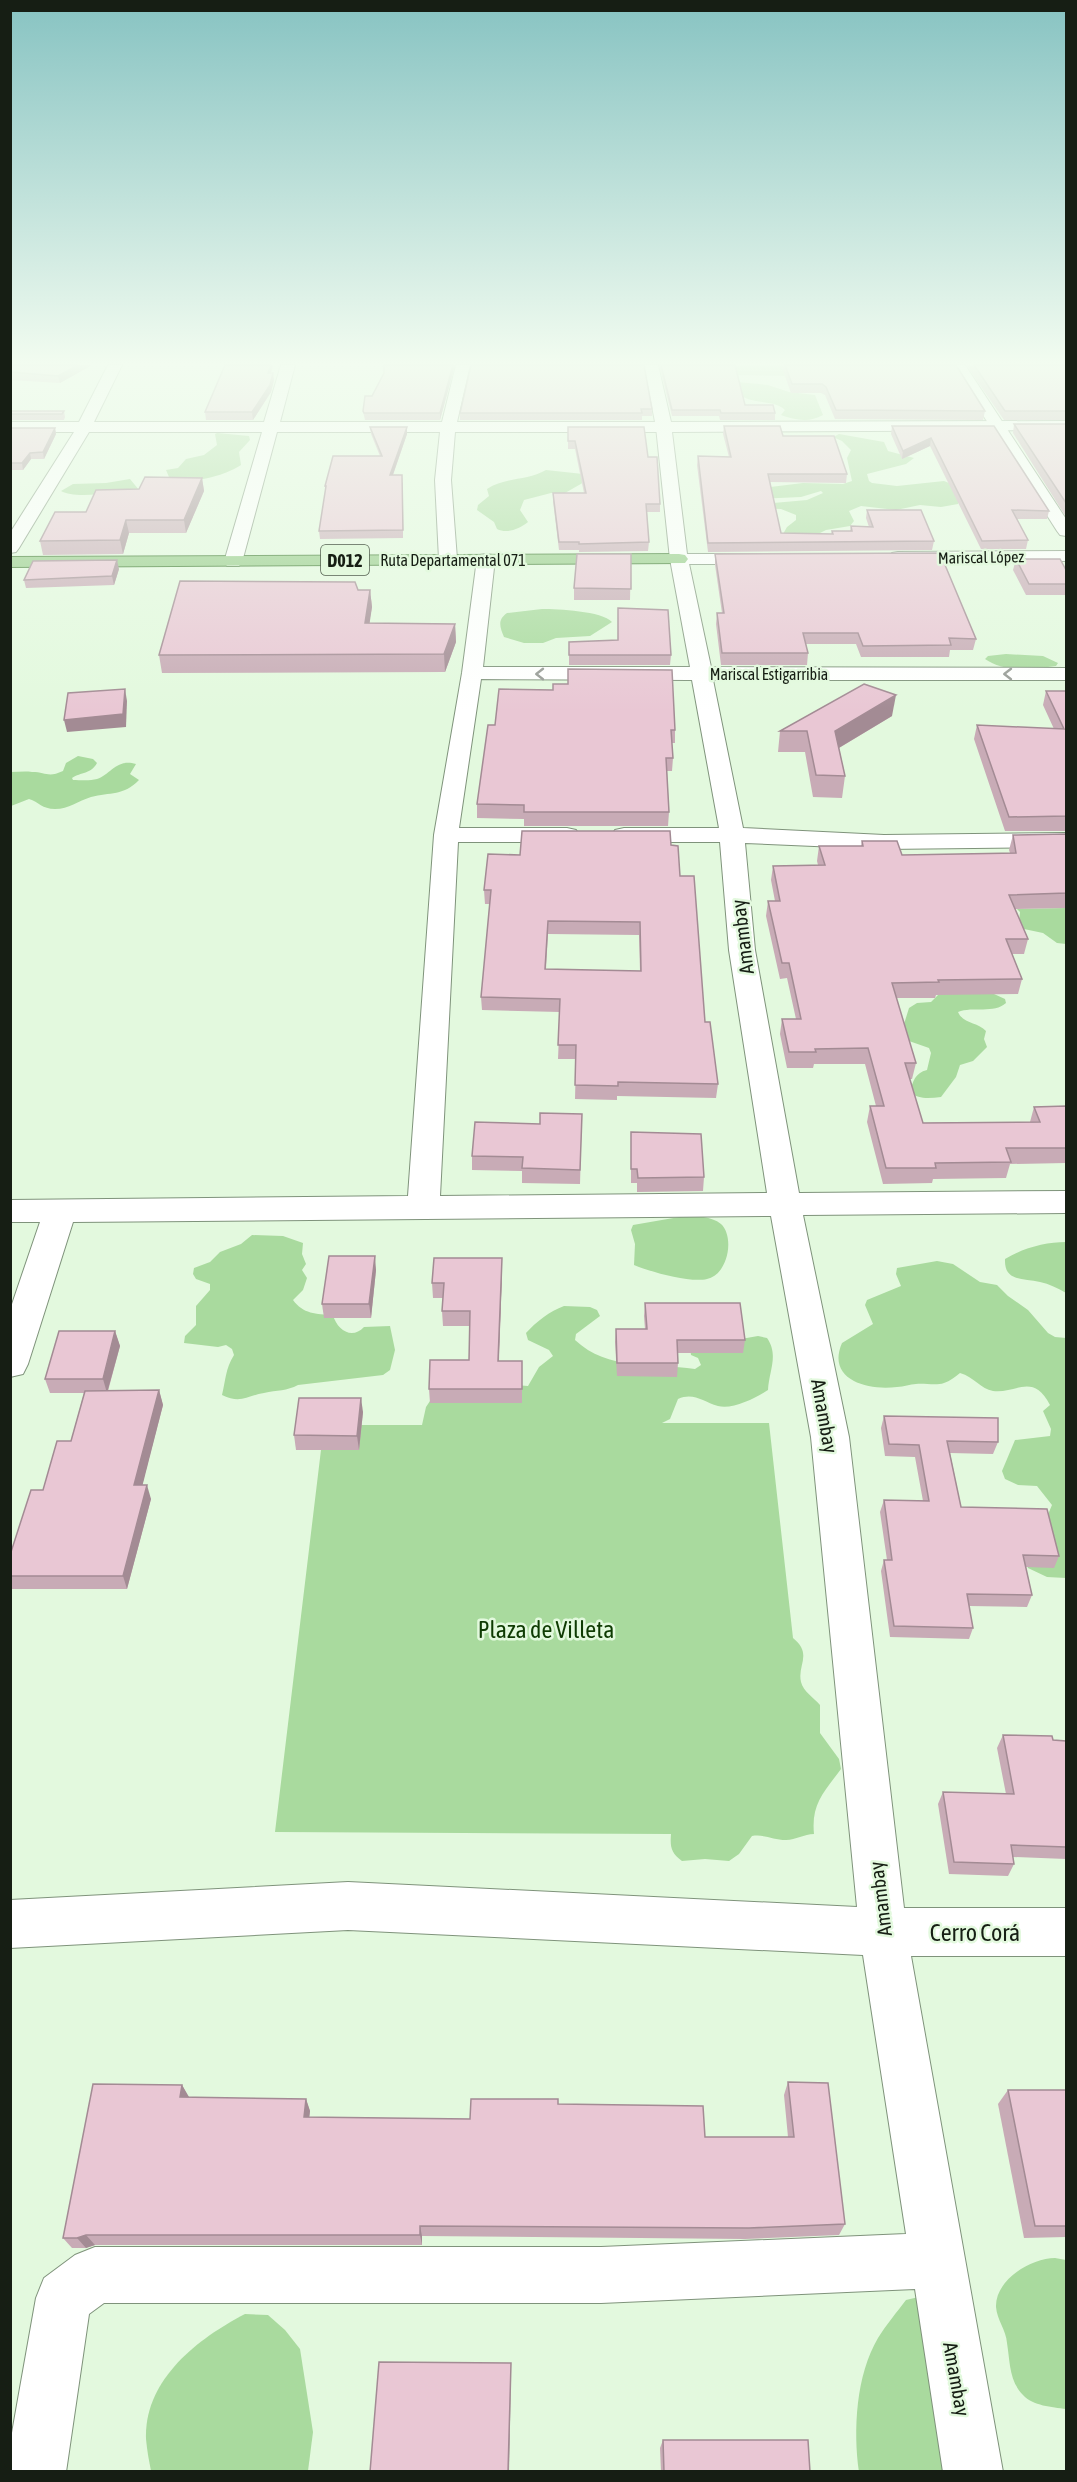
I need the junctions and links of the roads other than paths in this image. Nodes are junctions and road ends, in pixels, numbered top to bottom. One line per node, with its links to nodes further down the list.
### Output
1 (51, 481): 7 (street)
2 (256, 481): 15 (street)
3 (444, 481): 10 (street)
4 (670, 481): 13 (street, Amambay)
5 (1033, 481): 6 (street)
6 (1066, 531)
7 (10, 548)
8 (1066, 556): 9 (street, Mariscal López)
9 (879, 558)
10 (448, 559): 12 (main road, Ruta Departamental 071 / D012); 15 (main road, Ruta Departamental 071 / D012)
11 (773, 559): 13 (street)
12 (486, 560): 13 (main road, Ruta Departamental 071 / D012); 16 (street)
13 (679, 560): 18 (street, Amambay)
14 (10, 562): 15 (main road, Ruta Departamental 071 / D012)
15 (233, 562)
16 (472, 673): 18 (street, Mariscal Estigarribia, one-way to 16); 19 (street)
17 (1066, 674): 18 (street, Mariscal Estigarribia, one-way to 18)
18 (700, 675): 20 (street, Amambay)
19 (446, 835): 20 (street); 24 (street)
20 (732, 836): 21 (street); 23 (street, Amambay)
21 (1066, 840)
22 (1066, 1202): 23 (street)
23 (785, 1205): 24 (street); 29 (street, Amambay)
24 (423, 1206): 26 (street)
25 (10, 1211): 26 (street)
26 (60, 1212): 27 (street)
27 (10, 1364)
28 (10, 1924): 29 (street, Cerro Corá)
29 (883, 1932): 30 (street, Cerro Corá); 31 (street, Amambay)
30 (1066, 1932)
31 (937, 2260): 32 (street); 33 (street, Amambay)
32 (36, 2472)
33 (972, 2472)

